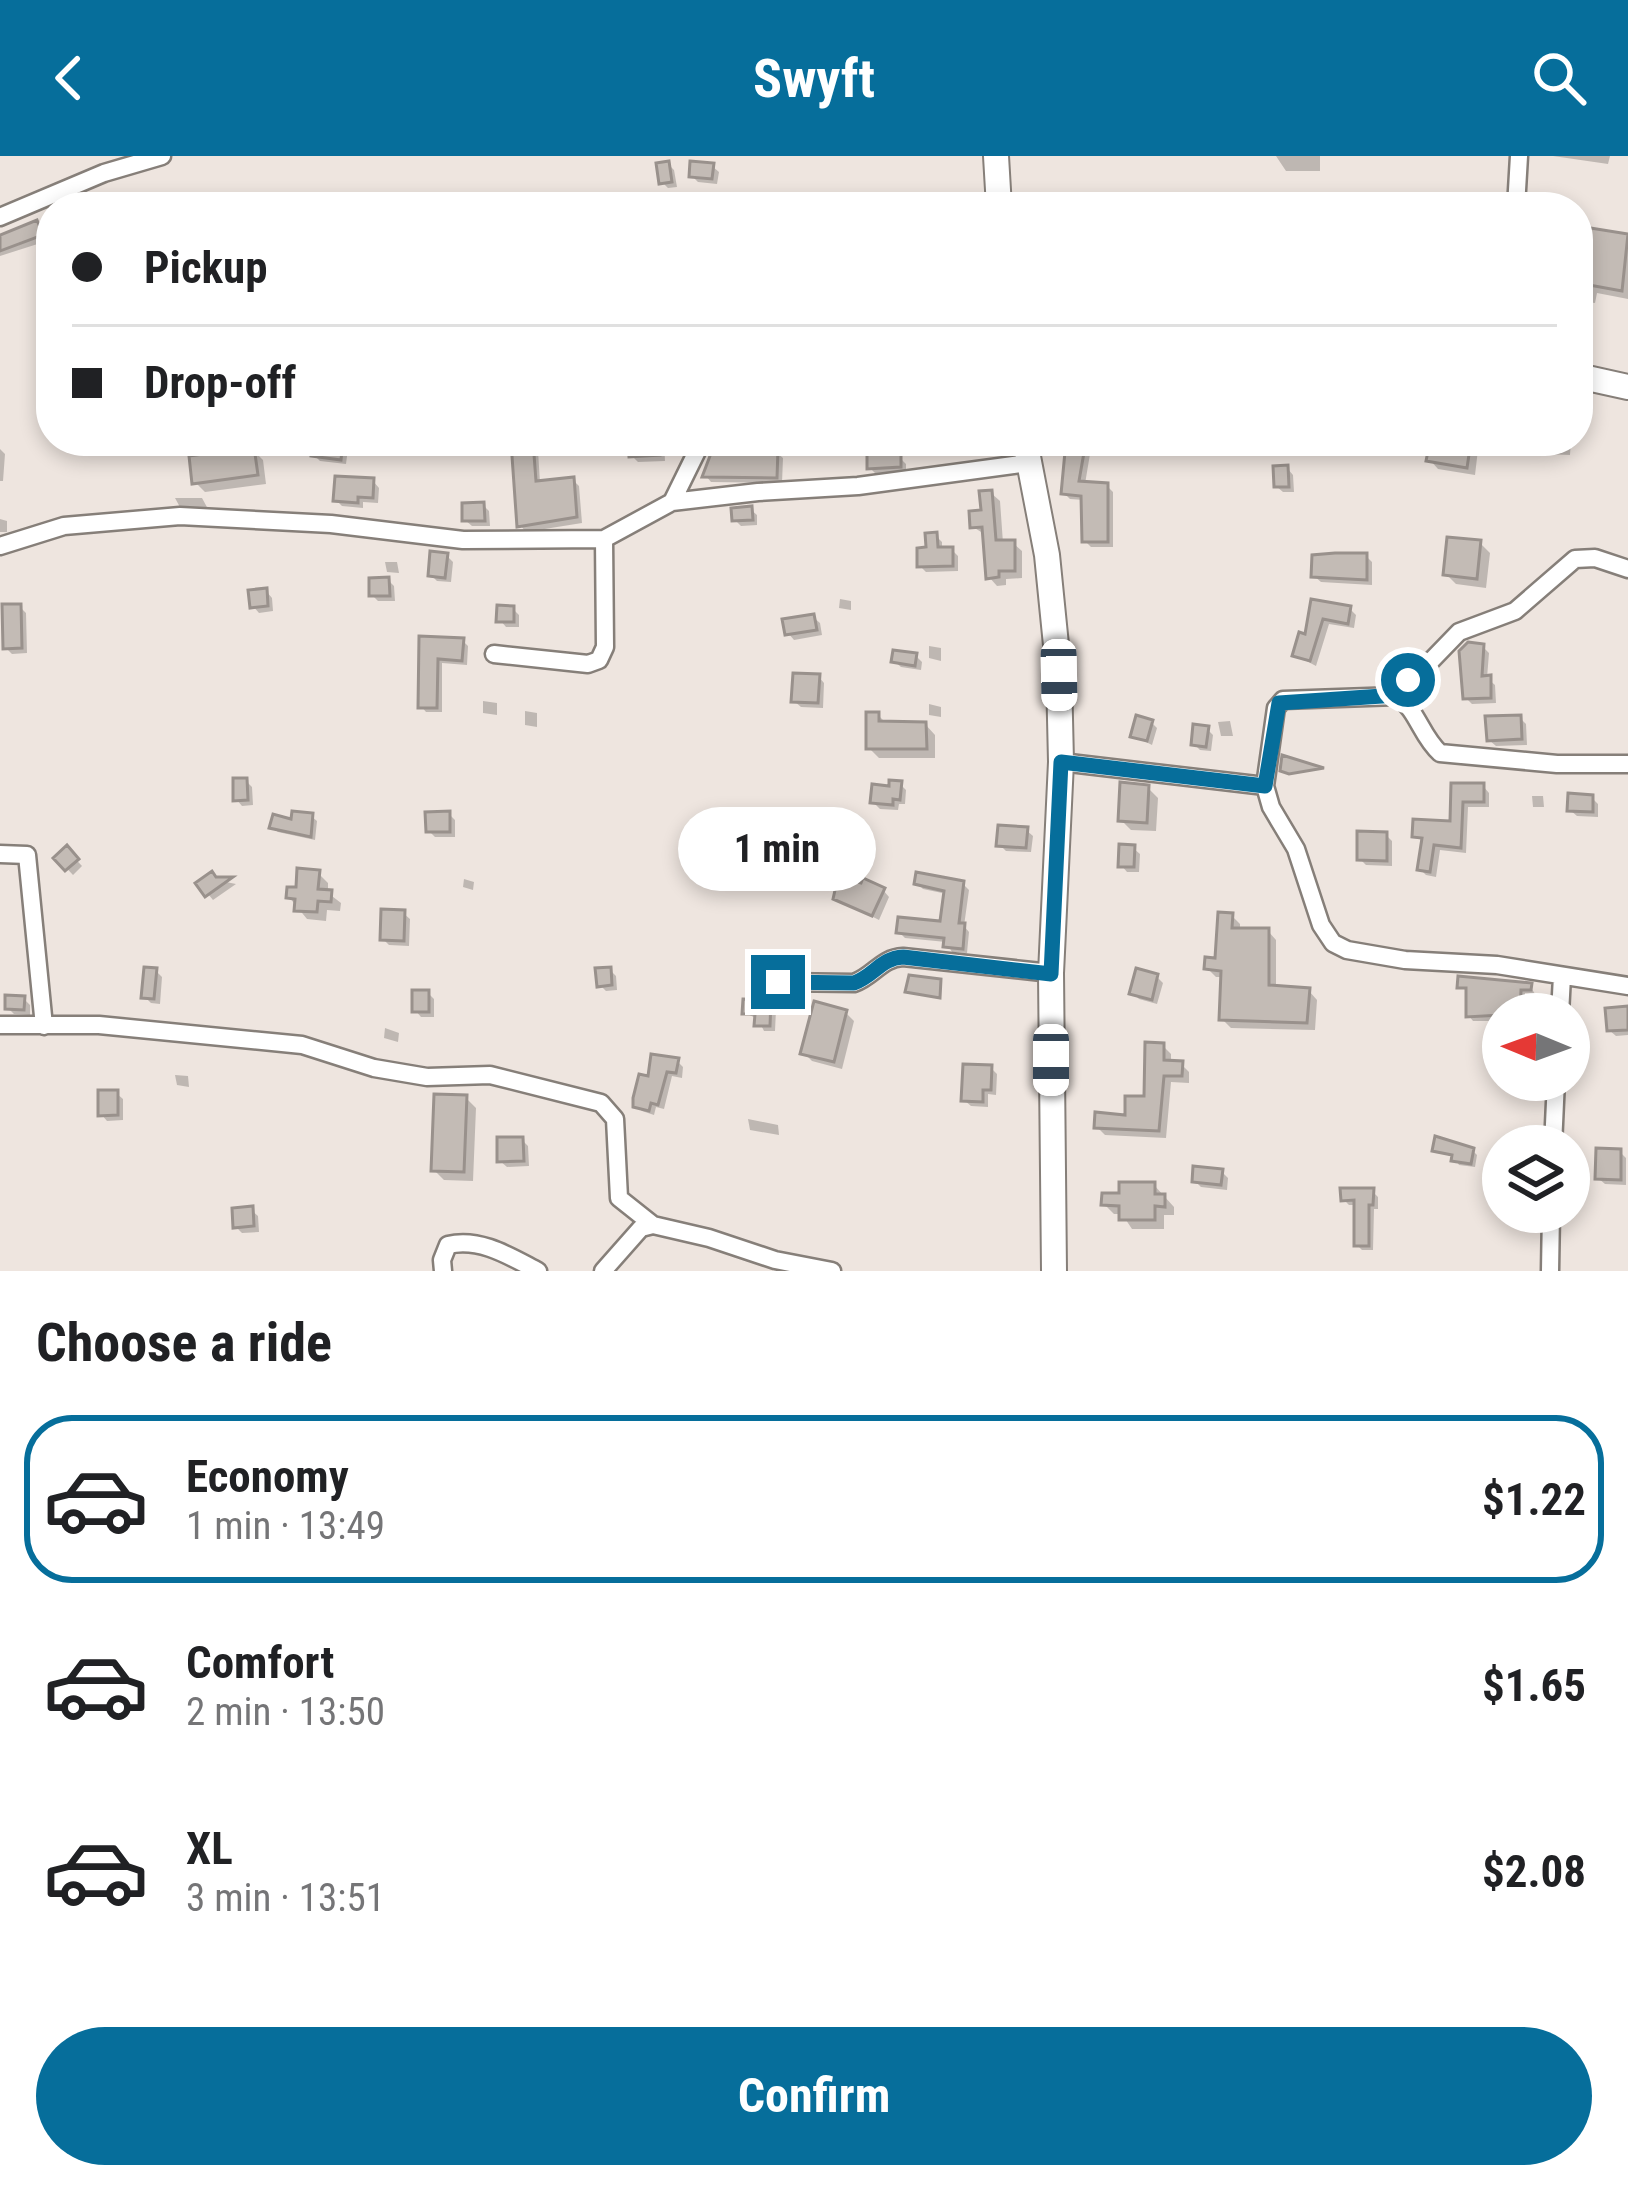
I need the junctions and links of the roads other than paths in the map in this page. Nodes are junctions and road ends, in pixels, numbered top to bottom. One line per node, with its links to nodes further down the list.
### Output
1 (162, 156): 4 (street)
2 (996, 156): 5 (main road)
3 (1519, 156): 6 (street)
4 (59, 192)
5 (997, 192)
6 (1517, 192)
7 (36, 202): 8 (street)
8 (0, 217)
9 (1593, 379): 10 (main road)
10 (1628, 387)
11 (695, 456): 14 (street)
12 (1007, 456): 14 (street)
13 (1028, 456): 20 (main road)
14 (672, 502): 15 (street)
15 (604, 539): 16 (street); 18 (street)
16 (0, 546)
17 (1628, 569): 19 (street)
18 (494, 654)
19 (1397, 695): 21 (street); 22 (street)
20 (1061, 762): 22 (street); 24 (main road)
21 (1628, 764)
22 (1265, 786): 25 (street)
23 (0, 854): 30 (street)
24 (1051, 974): 26 (street); 37 (main road)
25 (1562, 976): 27 (street); 28 (street)
26 (778, 982)
27 (1628, 986)
28 (1561, 993)
29 (0, 1025): 30 (street)
30 (44, 1026): 31 (street)
31 (653, 1226): 35 (street); 36 (street)
32 (1551, 1233): 38 (street)
33 (443, 1271): 34 (street)
34 (538, 1271)
35 (603, 1271)
36 (832, 1271)
37 (1054, 1271)
38 (1550, 1271)

